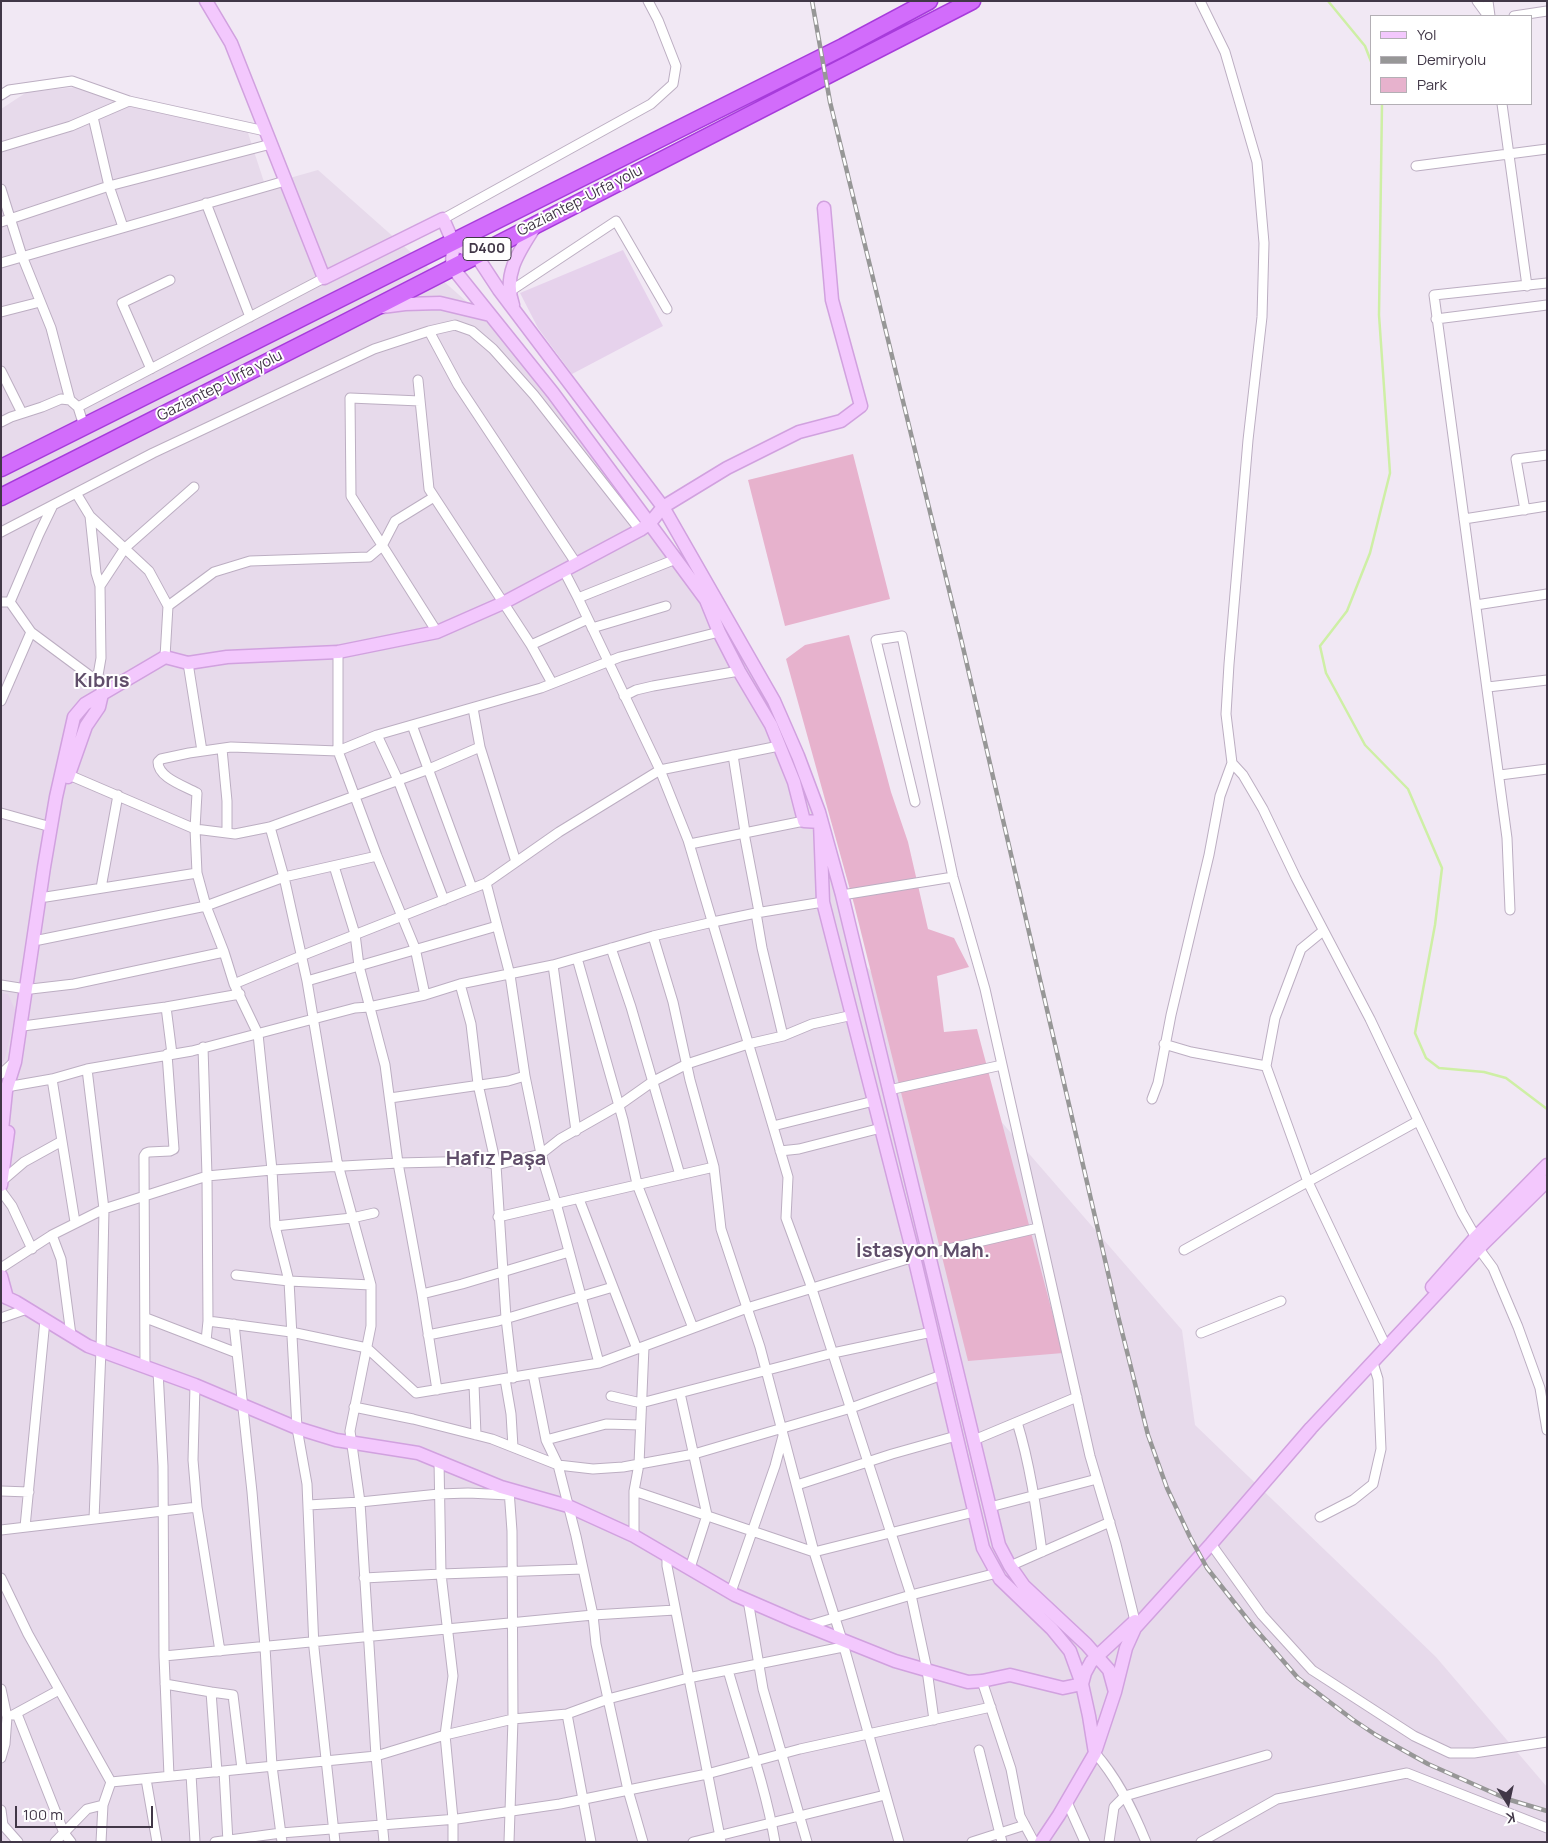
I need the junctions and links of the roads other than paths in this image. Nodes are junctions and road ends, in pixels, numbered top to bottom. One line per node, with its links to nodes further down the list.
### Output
1 (206, 1): 16 (main road)
2 (648, 1): 27 (street)
3 (929, 1): 31 (highway, Gaziantep-Urfa yolu / D400)
4 (972, 1): 29 (highway, Gaziantep-Urfa yolu / D400)
5 (1200, 1): 113 (street)
6 (1477, 1): 9 (street)
7 (1488, 1): 10 (street)
8 (1547, 11): 11 (street)
9 (1488, 15)
10 (1489, 15)
11 (1521, 15)
12 (1, 95): 13 (street)
13 (129, 101): 15 (street); 16 (street)
14 (1502, 105): 20 (street)
15 (93, 117): 18 (street); 23 (street)
16 (265, 131): 17 (main road)
17 (271, 144): 22 (main road); 23 (street)
18 (1, 147)
19 (1547, 149): 20 (street)
20 (1509, 154): 21 (street); 39 (street)
21 (1416, 166)
22 (285, 181): 25 (street); 36 (main road)
23 (109, 186): 28 (street); 30 (street)
24 (1, 189): 28 (street)
25 (206, 203): 30 (street); 48 (street)
26 (824, 208): 68 (main road)
27 (443, 219): 31 (main road); 36 (main road)
28 (6, 220): 33 (street)
29 (536, 224): 32 (highway, Gaziantep-Urfa yolu / D400); 40 (main road)
30 (122, 227): 33 (street)
31 (453, 242): 32 (main road); 35 (main road); 59 (highway, Gaziantep-Urfa yolu / D400)
32 (476, 255): 35 (highway, Gaziantep-Urfa yolu / D400); 46 (main road)
33 (22, 256): 34 (street); 41 (street)
34 (1, 263)
35 (452, 267): 43 (highway, Gaziantep-Urfa yolu / D400); 47 (main road)
36 (324, 278): 48 (street)
37 (170, 280): 51 (street)
38 (1547, 283): 39 (street)
39 (1527, 286): 49 (street)
40 (509, 292): 44 (street); 46 (main road)
41 (40, 302): 45 (street); 54 (street)
42 (1547, 305): 49 (street)
43 (372, 308): 47 (main road); 64 (highway, Gaziantep-Urfa yolu / D400)
44 (667, 309)
45 (1, 312)
46 (516, 312): 68 (main road)
47 (490, 314): 72 (main road)
48 (250, 317): 51 (street)
49 (1436, 319): 71 (street)
50 (429, 331): 63 (street); 72 (street); 77 (street)
51 (151, 369): 56 (street)
52 (1, 372): 57 (street)
53 (418, 380): 55 (street)
54 (70, 400): 56 (street); 57 (street)
55 (420, 401): 65 (street); 74 (street)
56 (78, 408): 59 (street)
57 (22, 413): 58 (street)
58 (2, 421)
59 (84, 426): 61 (highway, Gaziantep-Urfa yolu / D400)
60 (1547, 455): 69 (street)
61 (1, 468)
62 (194, 488): 75 (street)
63 (76, 493): 66 (street); 70 (street)
64 (1, 497)
65 (434, 497): 74 (street); 83 (street)
66 (54, 504): 73 (street); 82 (street)
67 (1547, 506): 69 (street)
68 (663, 507): 72 (main road); 140 (main road)
69 (1525, 510): 71 (street)
70 (90, 516): 75 (street); 79 (street)
71 (1464, 520): 84 (street)
72 (645, 526): 76 (main road); 77 (main road)
73 (1, 532)
74 (382, 546): 85 (street); 89 (street)
75 (125, 548): 79 (street); 85 (street)
76 (676, 559): 81 (street); 90 (main road)
77 (576, 564): 78 (main road)
78 (564, 571): 81 (street); 83 (main road)
79 (100, 586): 98 (street)
80 (1547, 594): 84 (street)
81 (578, 598): 87 (street)
82 (6, 602): 88 (street)
83 (503, 603): 89 (main road); 91 (street)
84 (1476, 605): 100 (street)
85 (168, 606): 93 (street)
86 (666, 606): 87 (street)
87 (590, 623): 91 (street); 94 (street)
88 (32, 632): 98 (street); 103 (street)
89 (437, 632): 92 (main road)
90 (719, 632): 94 (street); 96 (main road)
91 (531, 645): 99 (street)
92 (338, 652): 95 (main road); 111 (street)
93 (165, 657): 95 (main road); 101 (main road)
94 (608, 661): 99 (street); 102 (street)
95 (188, 663): 110 (street)
96 (739, 671): 102 (street); 107 (main road)
97 (1547, 680): 100 (street)
98 (97, 681): 101 (street)
99 (552, 683): 104 (street)
100 (1488, 687): 118 (street)
101 (103, 694): 117 (main road); 125 (main road)
102 (624, 696): 116 (street)
103 (1, 701)
104 (473, 708): 105 (street); 108 (street)
105 (412, 725): 106 (street); 114 (street)
106 (377, 735): 111 (street); 119 (street)
107 (779, 746): 112 (street); 124 (main road)
108 (480, 747): 114 (street); 132 (street)
109 (222, 749): 110 (street); 111 (street); 129 (street)
110 (202, 751): 127 (street)
111 (338, 751): 120 (street)
112 (733, 755): 116 (street); 128 (street)
113 (1232, 763): 150 (street); 177 (street)
114 (429, 769): 119 (street); 139 (street)
115 (1547, 769): 118 (street)
116 (660, 770): 130 (street); 132 (street)
117 (69, 774): 121 (street); 141 (main road)
118 (1500, 776): 145 (street)
119 (398, 780): 120 (street); 142 (street)
120 (355, 795): 126 (street); 131 (street)
121 (118, 796): 127 (street); 138 (street)
122 (915, 802): 136 (street)
123 (1, 813): 125 (street)
124 (804, 821): 128 (street); 143 (main road)
125 (51, 827): 166 (main road)
126 (270, 827): 129 (street); 135 (street)
127 (195, 829): 129 (street); 134 (street)
128 (745, 832): 130 (street); 146 (street)
129 (227, 833)
130 (690, 844): 148 (street)
131 (377, 856): 133 (street); 147 (street)
132 (516, 862): 137 (street)
133 (334, 866): 135 (street); 151 (street)
134 (197, 873): 138 (street); 144 (street)
135 (284, 877): 144 (street); 157 (street)
136 (953, 877): 140 (street); 182 (street)
137 (486, 883): 139 (street); 149 (street)
138 (101, 888): 141 (street)
139 (472, 888): 142 (street)
140 (842, 895): 191 (main road)
141 (46, 897): 153 (main road)
142 (444, 900): 147 (street)
143 (823, 902): 146 (street); 171 (main road)
144 (206, 906): 153 (street); 156 (street)
145 (1510, 910)
146 (757, 912): 148 (street); 175 (street)
147 (402, 916): 151 (street); 154 (street)
148 (713, 922): 152 (street); 176 (street)
149 (497, 926): 154 (street); 161 (street)
150 (1324, 931): 183 (street); 196 (street)
151 (355, 934): 157 (street); 160 (street)
152 (653, 936): 155 (street); 181 (street)
153 (39, 940): 166 (main road)
154 (415, 948): 160 (street); 168 (street)
155 (611, 948): 158 (street); 188 (street)
156 (224, 952): 163 (street); 166 (street)
157 (301, 956): 162 (street); 163 (street)
158 (577, 958): 159 (street); 195 (street)
159 (553, 965): 161 (street); 199 (street)
160 (359, 966): 162 (street); 170 (street)
161 (510, 974): 164 (street); 186 (street)
162 (307, 981): 172 (street)
163 (234, 984): 167 (street)
164 (460, 984): 168 (street); 189 (street)
165 (1, 985): 166 (street)
166 (28, 989): 173 (main road); 180 (main road)
167 (240, 994): 169 (street); 174 (street)
168 (425, 995): 170 (street)
169 (166, 1007): 173 (street); 179 (street)
170 (369, 1007): 172 (street); 192 (street)
171 (853, 1015): 175 (street); 194 (main road)
172 (314, 1020): 174 (street); 207 (street)
173 (23, 1026): 190 (main road)
174 (258, 1034): 178 (street); 209 (street)
175 (783, 1036): 176 (street)
176 (748, 1044): 181 (street); 197 (street)
177 (1164, 1044): 183 (street); 193 (street)
178 (203, 1046): 179 (street); 211 (street)
179 (170, 1054): 184 (street); 216 (street)
180 (15, 1062): 185 (street); 190 (main road)
181 (687, 1064): 188 (street); 208 (street)
182 (1002, 1065): 191 (street); 225 (street)
183 (1266, 1066): 213 (street)
184 (87, 1069): 187 (street); 219 (street)
185 (1, 1074)
186 (525, 1076): 189 (street); 203 (street)
187 (52, 1079): 190 (street); 201 (street)
188 (652, 1082): 195 (street); 210 (street)
189 (478, 1084): 192 (street); 205 (street)
190 (7, 1090): 200 (main road); 215 (main road)
191 (889, 1090): 231 (main road)
192 (390, 1098): 204 (street)
193 (1152, 1099)
194 (874, 1101): 197 (street); 198 (main road)
195 (618, 1106): 199 (street); 214 (street)
196 (1418, 1121): 213 (street); 227 (street)
197 (773, 1126): 202 (street)
198 (881, 1128): 202 (street); 232 (main road)
199 (576, 1131): 203 (street)
200 (1, 1140)
201 (62, 1141): 215 (street); 223 (street)
202 (780, 1150): 240 (street)
203 (541, 1154): 205 (street); 218 (street)
204 (398, 1163): 205 (street); 207 (street); 241 (street)
205 (496, 1164): 222 (street)
206 (1547, 1165): 227 (main road)
207 (340, 1167): 209 (street); 221 (street)
208 (714, 1167): 210 (street); 246 (street)
209 (272, 1170): 211 (street); 224 (street)
210 (680, 1175): 214 (street)
211 (207, 1176): 216 (street); 251 (street)
212 (1547, 1181): 227 (main road)
213 (1308, 1182): 229 (street); 259 (street)
214 (637, 1184): 217 (street); 253 (street)
215 (2, 1185): 228 (street)
216 (144, 1195): 219 (street); 248 (street)
217 (579, 1199): 218 (street); 239 (street)
218 (556, 1203): 222 (street); 230 (street)
219 (104, 1209): 223 (street); 263 (street)
220 (374, 1213): 221 (street)
221 (352, 1218): 224 (street); 238 (street)
222 (498, 1218): 234 (street)
223 (76, 1222): 226 (street)
224 (275, 1226): 237 (street)
225 (1038, 1228): 231 (street); 279 (street)
226 (52, 1235): 228 (street); 257 (street)
227 (1478, 1243): 259 (main road); 266 (main road); 287 (street)
228 (32, 1249): 233 (street)
229 (1184, 1250)
230 (569, 1252): 234 (street); 242 (street)
231 (928, 1254): 232 (street); 292 (main road)
232 (914, 1257): 240 (street); 255 (main road)
233 (1, 1268)
234 (502, 1271): 241 (street); 249 (street)
235 (236, 1275): 237 (street)
236 (1, 1276): 243 (main road)
237 (288, 1281): 238 (street); 254 (street)
238 (371, 1285): 261 (street)
239 (613, 1287): 242 (street); 262 (street)
240 (812, 1290): 246 (street); 265 (street)
241 (422, 1294): 258 (street)
242 (581, 1296): 249 (street); 267 (street)
243 (4, 1297): 245 (main road)
244 (1281, 1301): 256 (street)
245 (27, 1308): 247 (street); 250 (main road)
246 (747, 1308): 253 (street); 269 (street)
247 (1, 1318)
248 (146, 1318): 260 (street); 268 (street)
249 (506, 1318): 258 (street); 273 (street)
250 (45, 1320): 257 (main road); 304 (street)
251 (208, 1320): 252 (street); 260 (street)
252 (234, 1324): 254 (street); 264 (street)
253 (693, 1328): 262 (street)
254 (291, 1332): 261 (street); 286 (street)
255 (932, 1332): 265 (street); 272 (main road)
256 (1201, 1334)
257 (71, 1335): 263 (main road)
258 (428, 1335): 276 (street)
259 (1383, 1340): 343 (main road)
260 (206, 1341): 264 (street)
261 (367, 1348): 276 (street); 282 (street)
262 (640, 1348): 267 (street); 280 (street)
263 (101, 1350): 268 (main road); 317 (street)
264 (237, 1353): 281 (street)
265 (833, 1353): 269 (street); 283 (street)
266 (1373, 1362): 316 (street); 324 (main road)
267 (599, 1363): 271 (street)
268 (146, 1366): 270 (main road)
269 (766, 1370): 277 (street); 288 (street)
270 (158, 1371): 275 (main road); 313 (street)
271 (533, 1374): 273 (street); 291 (street)
272 (942, 1375): 283 (street); 290 (main road)
273 (509, 1378): 274 (street); 294 (street)
274 (474, 1384): 276 (street); 289 (street)
275 (195, 1385): 281 (main road); 311 (street)
276 (437, 1390)
277 (680, 1393): 280 (street); 295 (street)
278 (611, 1396): 280 (street)
279 (1076, 1397): 284 (street); 300 (street)
280 (641, 1403): 285 (street)
281 (242, 1405): 286 (main road); 350 (street)
282 (354, 1407): 289 (street); 293 (street)
283 (851, 1408): 288 (street); 297 (street)
284 (1017, 1422): 292 (street); 307 (street)
285 (640, 1425): 291 (street); 298 (street)
286 (297, 1428): 293 (main road); 309 (street)
287 (1547, 1430)
288 (783, 1431): 295 (street); 301 (street); 321 (street)
289 (476, 1435): 294 (street)
290 (956, 1436): 297 (street); 314 (main road)
291 (546, 1440): 299 (street)
292 (974, 1440): 312 (main road)
293 (352, 1442): 296 (main road); 308 (street)
294 (513, 1447): 299 (street)
295 (694, 1454): 298 (street); 315 (street)
296 (439, 1462): 305 (main road); 306 (street)
297 (868, 1463): 301 (street); 322 (street)
298 (639, 1464): 299 (street); 303 (street)
299 (558, 1465): 310 (street)
300 (1097, 1479): 307 (street); 318 (street)
301 (797, 1485): 325 (street)
302 (1, 1491): 304 (street)
303 (634, 1491): 315 (street); 323 (street)
304 (28, 1492): 319 (street)
305 (509, 1492): 306 (street); 310 (main road); 331 (street)
306 (439, 1494): 308 (street); 333 (street)
307 (1034, 1494): 312 (street); 326 (street)
308 (360, 1502): 309 (street); 335 (street)
309 (308, 1505): 348 (street)
310 (568, 1506): 323 (main road); 330 (street)
311 (197, 1507): 313 (street); 351 (street)
312 (990, 1507): 328 (main road)
313 (162, 1512): 317 (street); 352 (street)
314 (974, 1512): 322 (street); 332 (main road)
315 (707, 1515): 321 (street); 329 (street)
316 (1320, 1517)
317 (94, 1519): 319 (street)
318 (1110, 1522): 326 (street); 343 (street)
319 (25, 1527): 320 (street)
320 (1, 1530)
321 (752, 1530): 325 (street); 336 (street)
322 (891, 1533): 325 (street); 337 (street)
323 (634, 1536): 327 (main road)
324 (1211, 1544): 364 (main road); 374 (street)
325 (814, 1552): 342 (street)
326 (1042, 1552): 328 (street)
327 (666, 1555): 329 (main road); 340 (street)
328 (1010, 1566): 353 (main road)
329 (690, 1568): 336 (main road)
330 (583, 1569): 331 (street); 341 (street)
331 (512, 1573): 333 (street); 344 (street)
332 (997, 1573): 337 (street); 360 (main road)
333 (441, 1574): 335 (street); 346 (street)
334 (1, 1578): 338 (street)
335 (364, 1578): 347 (street)
336 (730, 1592): 339 (main road)
337 (911, 1595): 342 (street); 356 (street)
338 (6, 1596): 362 (street)
339 (748, 1600): 345 (main road); 354 (street)
340 (675, 1610): 341 (street); 357 (street)
341 (593, 1615): 344 (street); 365 (street)
342 (834, 1617): 345 (street); 349 (street)
343 (1135, 1621): 353 (main road)
344 (513, 1622): 346 (street); 370 (street)
345 (806, 1626): 349 (main road)
346 (448, 1629): 347 (street); 372 (street)
347 (368, 1637): 348 (street); 379 (street)
348 (314, 1643): 350 (street); 381 (street)
349 (842, 1643): 354 (street); 356 (main road); 373 (street)
350 (265, 1647): 351 (street); 383 (street)
351 (220, 1651): 352 (street)
352 (164, 1656): 359 (street)
353 (1098, 1657): 360 (main road); 364 (main road)
354 (758, 1665): 355 (street); 377 (street)
355 (728, 1670): 357 (street); 382 (street)
356 (926, 1670): 358 (main road); 371 (street)
357 (688, 1678): 365 (street); 387 (street)
358 (982, 1681): 360 (main road); 366 (street)
359 (165, 1684): 363 (street); 388 (street)
360 (1082, 1684): 376 (main road)
361 (1, 1689): 369 (street)
362 (59, 1690): 367 (street); 390 (street)
363 (211, 1692): 384 (street); 385 (street)
364 (1115, 1692): 376 (main road)
365 (608, 1699): 368 (street); 391 (street)
366 (991, 1707): 371 (street); 403 (street)
367 (16, 1714): 369 (street); 407 (street)
368 (567, 1714): 370 (street); 394 (street)
369 (4, 1718): 380 (street)
370 (513, 1719): 372 (street); 398 (street)
371 (934, 1720): 373 (street)
372 (445, 1735): 379 (street); 400 (street)
373 (868, 1735): 377 (street); 392 (street)
374 (1547, 1742)
375 (979, 1750): 410 (street)
376 (1095, 1752): 393 (street); 395 (main road)
377 (781, 1754): 382 (street); 399 (street)
378 (1267, 1755): 393 (street)
379 (376, 1756): 381 (street); 402 (street)
380 (1, 1758)
381 (325, 1761): 383 (street); 406 (street)
382 (755, 1761): 387 (street); 401 (street)
383 (272, 1766): 384 (street); 408 (street)
384 (242, 1769): 385 (street)
385 (220, 1771): 386 (street); 411 (street)
386 (191, 1774): 388 (street); 417 (street)
387 (707, 1774): 391 (street); 409 (street)
388 (169, 1776): 389 (street)
389 (146, 1779): 390 (street); 416 (street)
390 (111, 1782): 396 (street)
391 (628, 1790): 394 (street); 424 (street)
392 (885, 1795): 399 (street); 428 (street)
393 (1125, 1796): 433 (street); 434 (street)
394 (584, 1799): 398 (street); 423 (street)
395 (1067, 1802): 431 (main road); 432 (street)
396 (103, 1805): 407 (street); 415 (street)
397 (1, 1810): 404 (street)
398 (511, 1811): 400 (street); 422 (street)
399 (799, 1817): 401 (street); 427 (street)
400 (453, 1819): 402 (street); 421 (street)
401 (772, 1823): 409 (street); 426 (street)
402 (382, 1825): 406 (street); 420 (street)
403 (1025, 1825): 410 (street); 430 (street)
404 (2, 1826): 412 (street)
405 (1547, 1828): 435 (street)
406 (334, 1829): 408 (street); 419 (street)
407 (64, 1833): 413 (street); 414 (street)
408 (282, 1837): 411 (street)
409 (720, 1838): 425 (street)
410 (1000, 1838): 429 (street)
411 (228, 1841): 418 (street)
412 (18, 1842)
413 (55, 1842)
414 (72, 1842)
415 (101, 1842)
416 (157, 1842)
417 (195, 1842)
418 (215, 1842)
419 (335, 1842)
420 (384, 1842)
421 (453, 1842)
422 (509, 1842)
423 (591, 1842)
424 (643, 1842)
425 (693, 1842)
426 (775, 1842)
427 (807, 1842)
428 (899, 1842)
429 (972, 1842)
430 (1034, 1842)
431 (1041, 1842)
432 (1085, 1842)
433 (1109, 1842)
434 (1146, 1842)
435 (1201, 1842)

